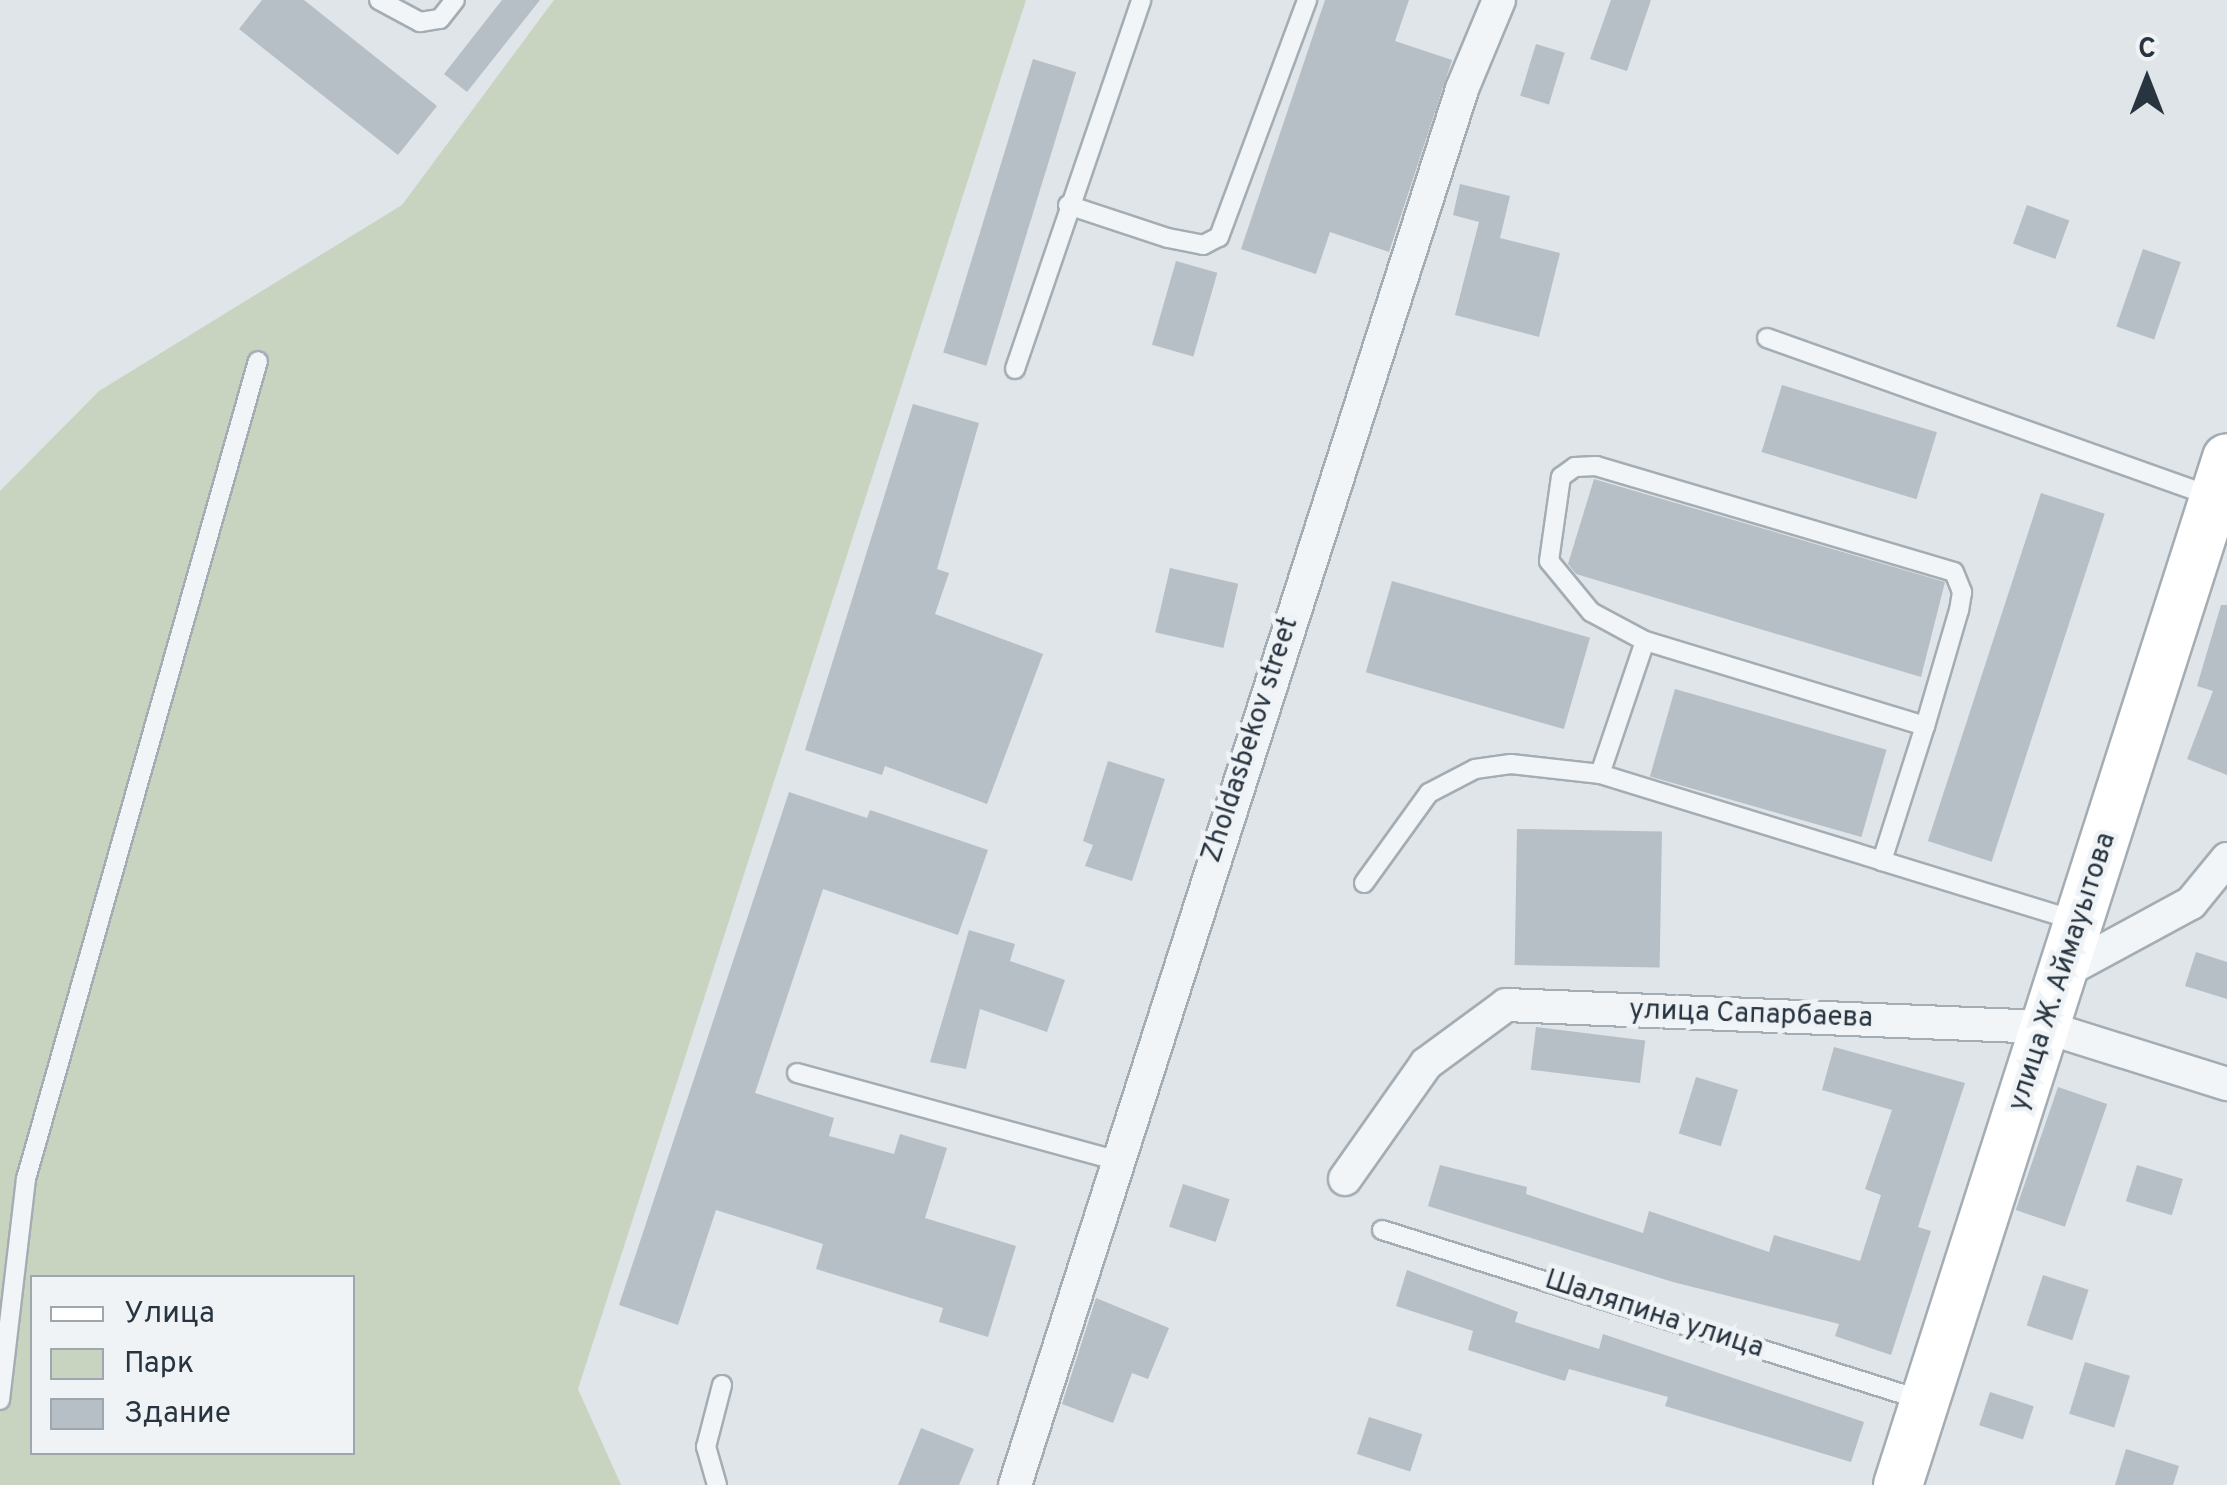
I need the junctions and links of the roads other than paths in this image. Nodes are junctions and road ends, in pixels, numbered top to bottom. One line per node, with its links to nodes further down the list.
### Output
1 (379, 0): 2 (lane)
2 (454, 0)
3 (1141, 0): 6 (lane)
4 (1308, 0): 6 (lane)
5 (1499, 0): 22 (street, Zholdasbekov street)
6 (1068, 206): 9 (lane)
7 (1767, 338): 10 (lane)
8 (258, 361): 26 (lane)
9 (1015, 369)
10 (2221, 478): 17 (street, улица Ж. Аймауытова)
11 (1645, 641): 12 (lane); 12 (lane); 13 (lane)
12 (1925, 726): 15 (lane)
13 (1600, 774): 15 (lane); 16 (lane)
14 (2227, 858): 18 (street)
15 (1882, 861): 17 (lane)
16 (1364, 884)
17 (2078, 922): 18 (street, улица Ж. Аймауытова)
18 (2062, 973): 19 (street, улица Ж. Аймауытова)
19 (2045, 1027): 21 (street, улица Сапарбаева); 23 (street, улица Сапарбаева); 27 (street, улица Ж. Аймауытова)
20 (797, 1074): 22 (lane)
21 (2227, 1084)
22 (1115, 1160): 29 (street, Zholdasbekov street)
23 (1345, 1179)
24 (1382, 1230): 27 (lane, Шаляпина улица)
25 (722, 1385): 28 (lane)
26 (0, 1400)
27 (1925, 1401): 30 (street, улица Ж. Аймауытова)
28 (718, 1485)
29 (1015, 1485)
30 (1898, 1485)

